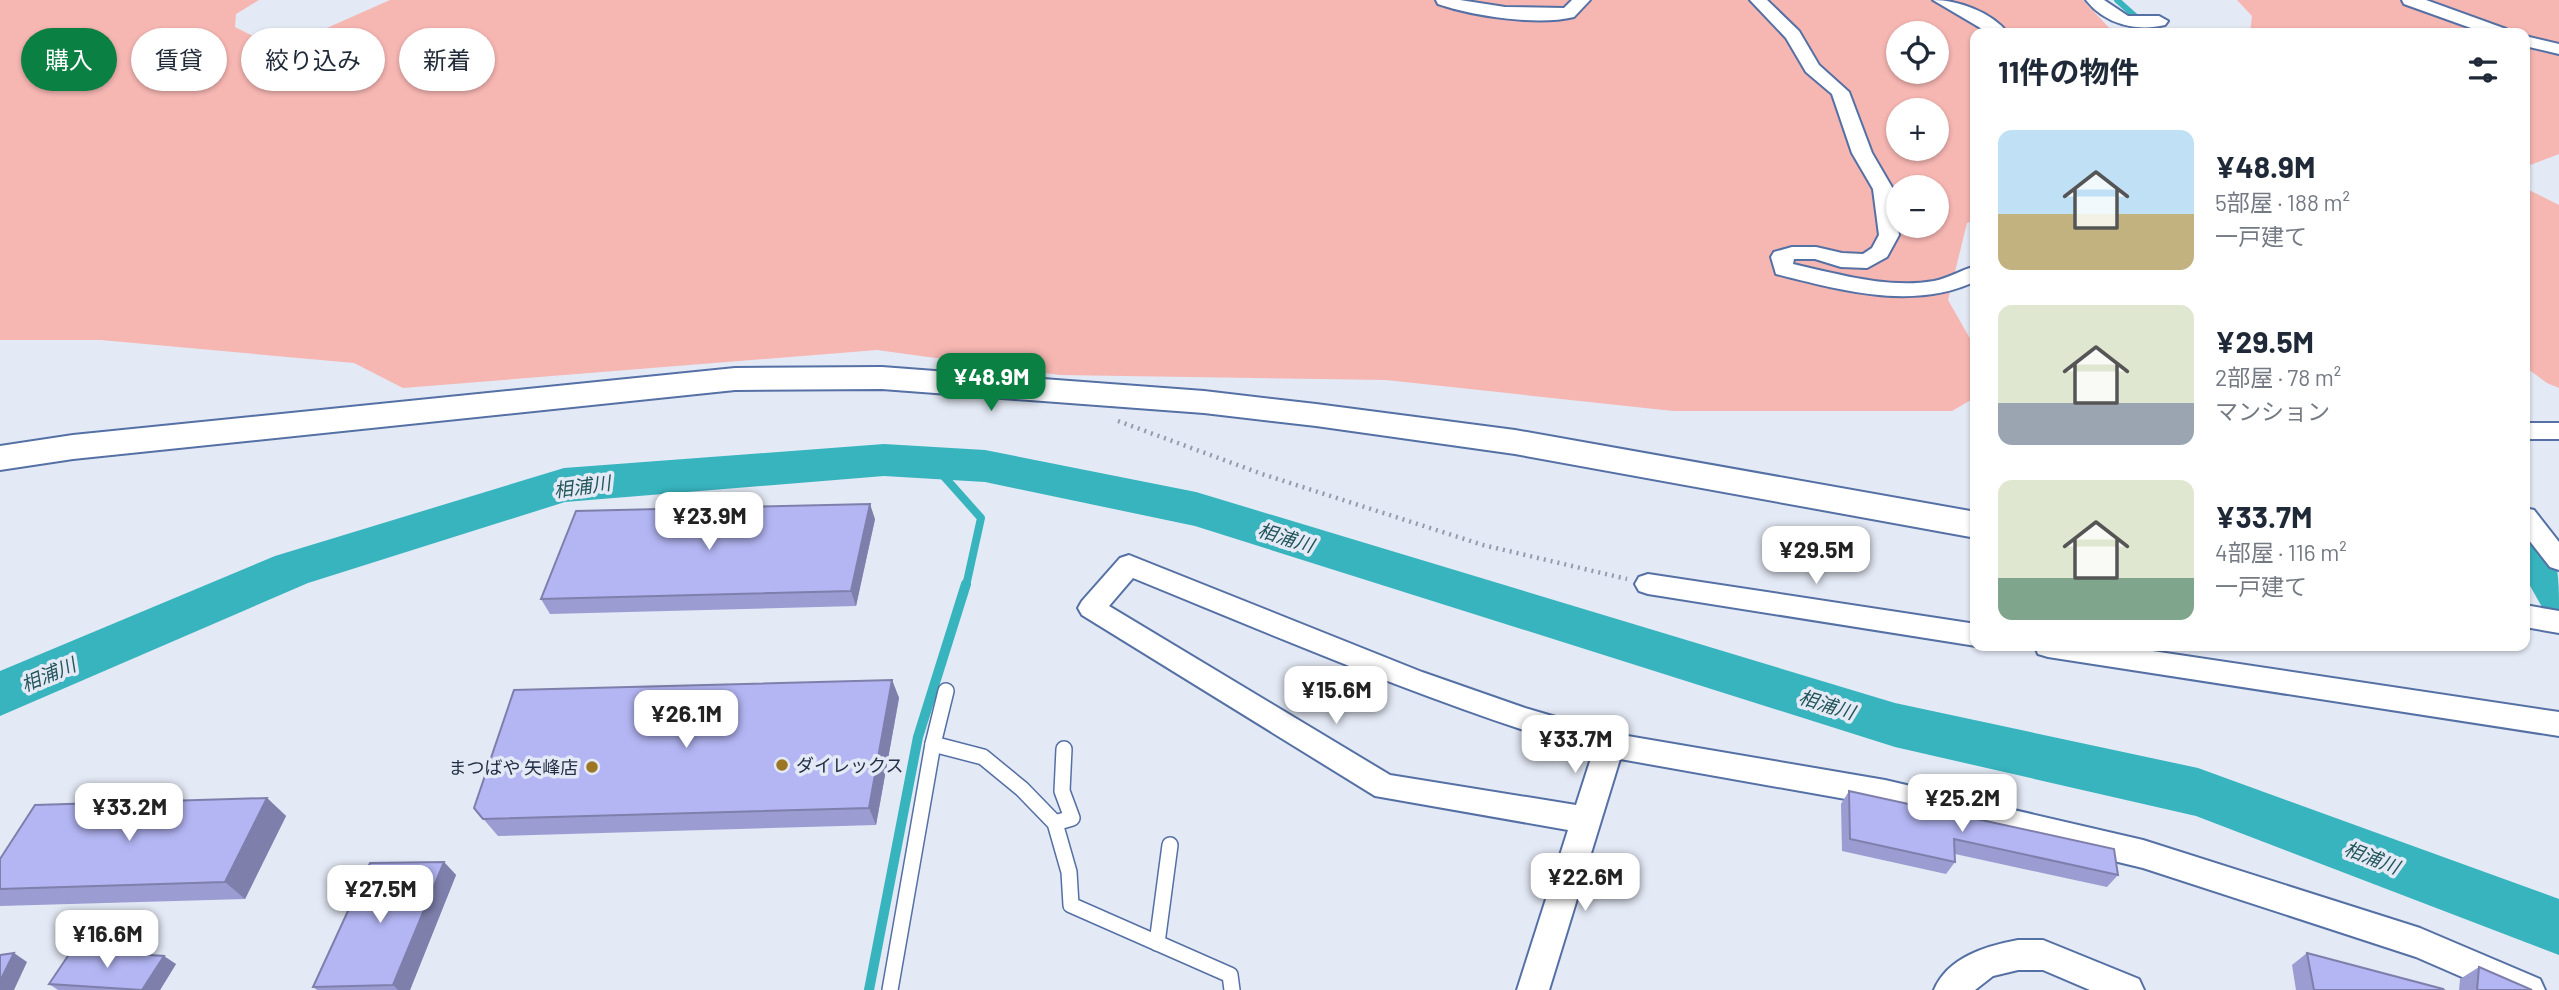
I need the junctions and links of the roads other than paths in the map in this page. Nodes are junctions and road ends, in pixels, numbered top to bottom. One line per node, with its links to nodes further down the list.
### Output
1 (1444, 0): 2 (street)
2 (1582, 0)
3 (1758, 0): 12 (street)
4 (1941, 0): 7 (street)
5 (2094, 0): 8 (street)
6 (2410, 0): 9 (street)
7 (1992, 28)
8 (2172, 28)
9 (2486, 28)
10 (2530, 42): 11 (street)
11 (2559, 49)
12 (1970, 275)
13 (2559, 430): 14 (street)
14 (2530, 431)
15 (0, 458): 17 (street)
16 (2530, 523): 18 (street)
17 (1970, 524)
18 (2559, 560)
19 (1648, 584): 20 (street)
20 (1970, 634)
21 (2081, 651): 23 (street)
22 (946, 691): 24 (lane)
23 (2559, 724)
24 (933, 744): 28 (lane); 31 (lane)
25 (1610, 745): 27 (street); 27 (street); 36 (street)
26 (1064, 749): 28 (lane)
27 (1588, 820): 33 (street)
28 (1055, 823): 30 (lane)
29 (1170, 845): 30 (lane)
30 (1157, 943): 32 (lane)
31 (890, 990)
32 (1232, 990)
33 (1533, 990)
34 (1950, 990): 35 (street)
35 (2128, 990)
36 (2529, 990)

